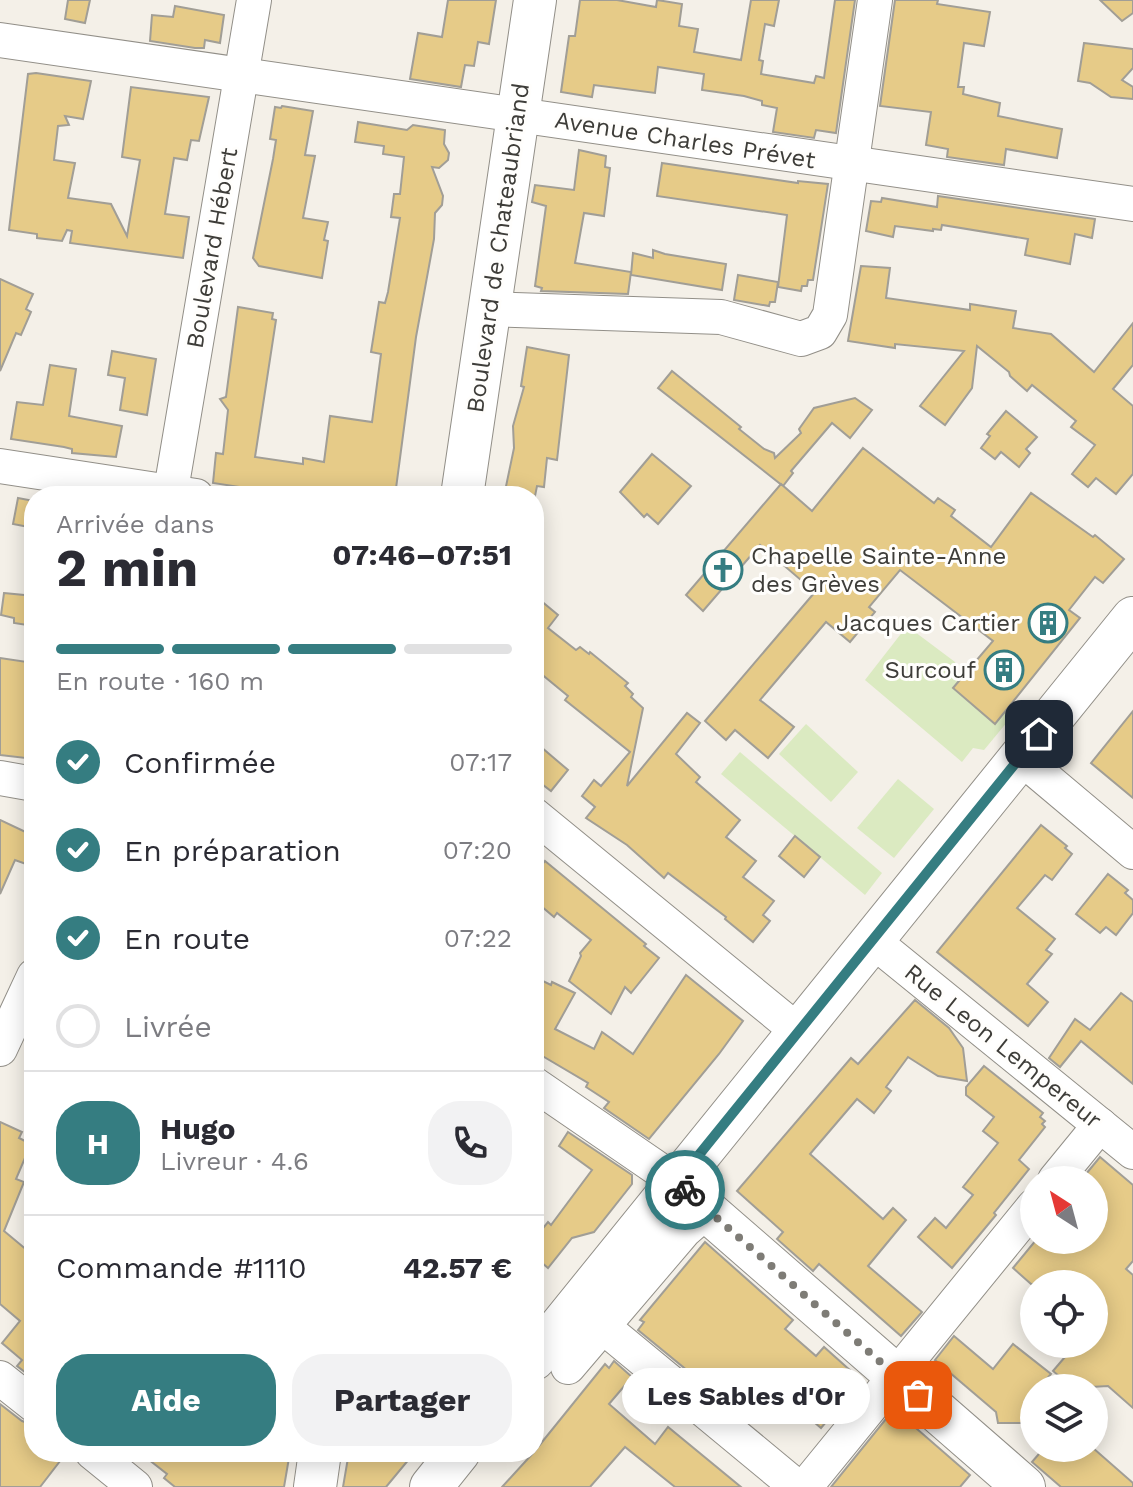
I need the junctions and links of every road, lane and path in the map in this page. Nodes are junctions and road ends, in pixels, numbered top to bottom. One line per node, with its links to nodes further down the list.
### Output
1 (254, 0): 5 (street, Boulevard Hébert)
2 (535, 0): 6 (main road, Boulevard de Chateaubriand)
3 (875, 0): 7 (street)
4 (0, 40): 5 (street, Avenue Charles Prévet)
5 (241, 75): 6 (street, Avenue Charles Prévet); 12 (street, Boulevard Hébert)
6 (518, 115): 7 (street, Avenue Charles Prévet); 9 (main road, Boulevard de Chateaubriand)
7 (853, 165): 8 (street, Avenue Charles Prévet); 9 (street)
8 (1133, 204)
9 (488, 309): 13 (main road, Boulevard de Chateaubriand)
10 (0, 466): 11 (street)
11 (123, 486)
12 (180, 486)
13 (463, 486)
14 (1133, 618): 15 (main road)
15 (1020, 757): 19 (street); 20 (main road)
16 (0, 778): 17 (street)
17 (24, 782)
18 (544, 823): 22 (street)
19 (1133, 852)
20 (872, 940): 22 (main road); 25 (street, Rue Leon Lempereur)
21 (24, 1008): 23 (street)
22 (799, 1032): 28 (main road)
23 (16, 1033)
24 (544, 1091): 28 (street)
25 (1100, 1125): 26 (street, Rue Leon Lempereur); 27 (street)
26 (1133, 1152)
27 (1066, 1166)
28 (677, 1182): 29 (main road); 31 (main road)
29 (707, 1211): 31 (street); 33 (main road)
30 (1020, 1223): 33 (street)
31 (590, 1316): 32 (main road); 42 (street)
32 (551, 1363)
33 (895, 1375): 43 (street); 44 (main road)
34 (0, 1378): 35 (street)
35 (24, 1397)
36 (104, 1462): 39 (street)
37 (319, 1462): 40 (main road)
38 (451, 1462): 41 (main road)
39 (135, 1487)
40 (315, 1487)
41 (431, 1487)
42 (797, 1487)
43 (805, 1487)
44 (1024, 1487)

